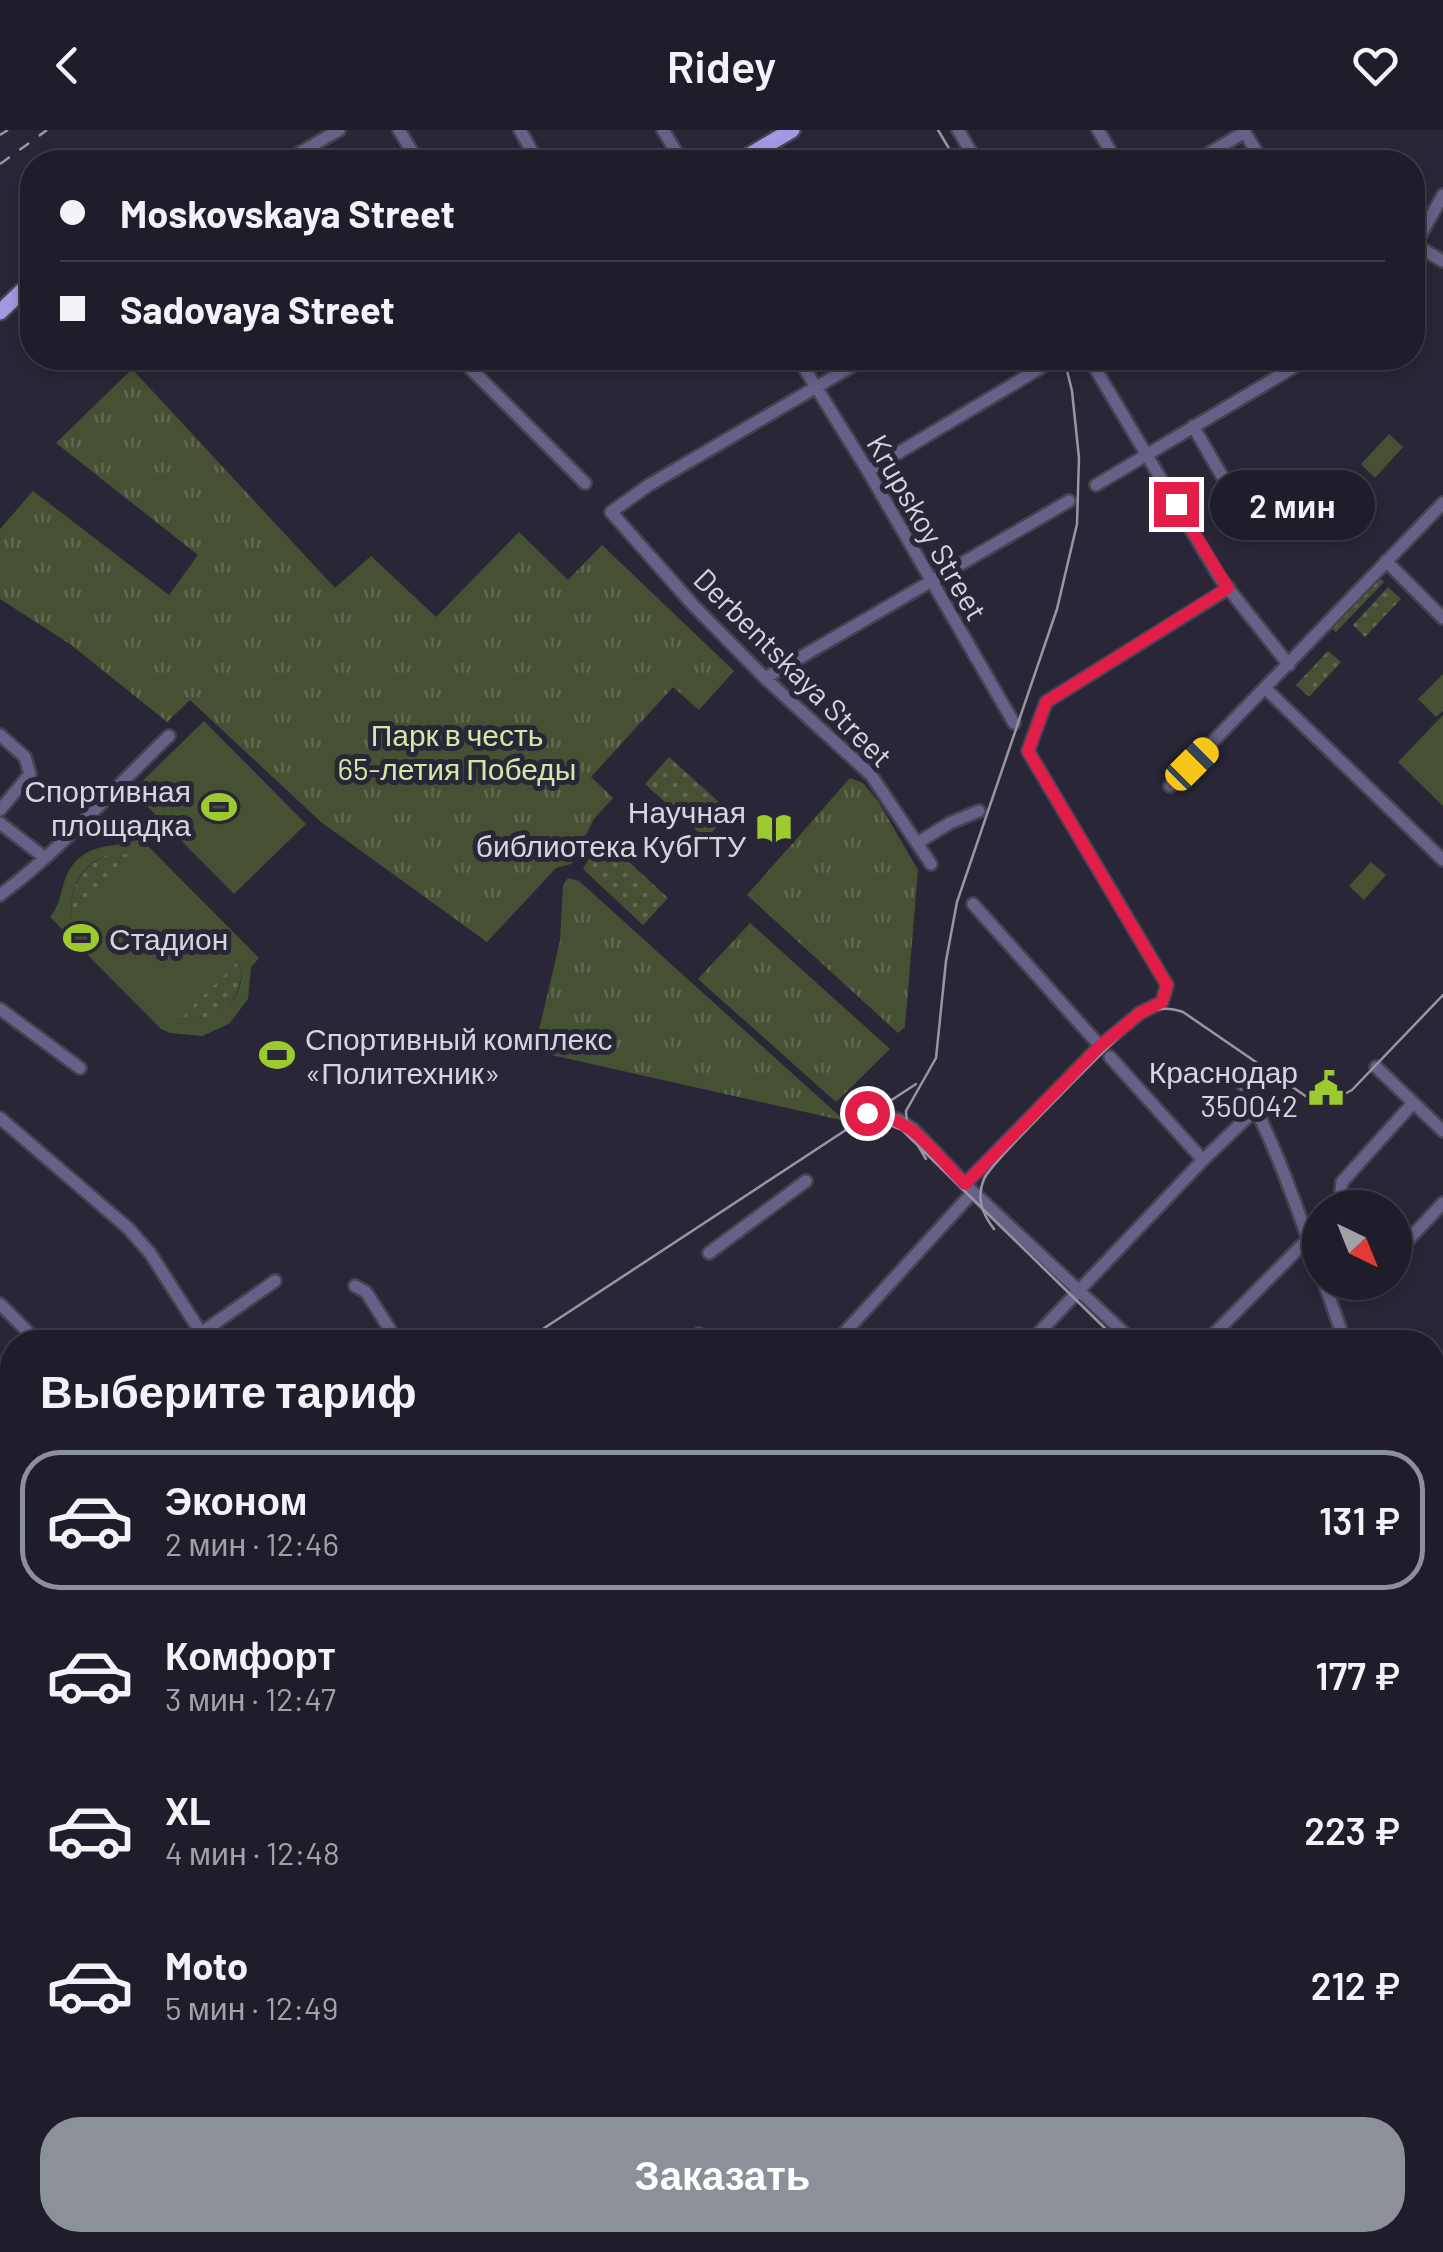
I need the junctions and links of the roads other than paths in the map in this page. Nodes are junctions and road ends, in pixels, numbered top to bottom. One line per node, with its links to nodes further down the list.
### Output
1 (340, 130): 4 (street)
2 (792, 130): 5 (main road)
3 (1244, 131): 6 (street)
4 (305, 150)
5 (758, 150)
6 (1213, 150)
7 (1443, 195): 8 (street)
8 (1425, 228)
9 (20, 293): 10 (main road)
10 (1, 311)
11 (472, 370): 21 (street)
12 (805, 370): 17 (street, Krupskoy Street)
13 (845, 370): 17 (street)
14 (1037, 370): 20 (street)
15 (1096, 370): 19 (street)
16 (1289, 370): 18 (street)
17 (816, 387): 20 (street, Krupskoy Street); 31 (street, Derbentskaya Street)
18 (1193, 426): 19 (street); 25 (street)
19 (1147, 454): 22 (street); 28 (street)
20 (868, 471): 27 (street, Krupskoy Street)
21 (584, 484)
22 (1096, 485)
23 (1069, 501): 27 (street)
24 (1443, 503): 26 (street)
25 (1244, 514)
26 (1386, 561): 29 (street); 30 (street)
27 (932, 584): 31 (street); 33 (street, Krupskoy Street)
28 (1228, 588): 30 (street); 47 (street)
29 (1443, 618)
30 (1289, 664): 32 (street)
31 (765, 678): 40 (street, Derbentskaya Street)
32 (1266, 689): 36 (street); 42 (street)
33 (1014, 723)
34 (0, 735): 37 (street)
35 (169, 736): 41 (street)
36 (1170, 786)
37 (0, 810)
38 (978, 811): 40 (street)
39 (0, 822): 41 (street)
40 (918, 843): 43 (street, Derbentskaya Street)
41 (46, 858): 44 (street)
42 (1443, 860)
43 (931, 864)
44 (0, 896)
45 (973, 904): 47 (street)
46 (0, 1009): 50 (street)
47 (1100, 1046): 59 (street)
48 (1110, 1057): 57 (street)
49 (1376, 1067): 52 (street)
50 (80, 1068)
51 (1240, 1076): 53 (street)
52 (1414, 1103): 56 (street); 60 (street)
53 (1256, 1109): 57 (street); 62 (street)
54 (858, 1114): 59 (street)
55 (0, 1118): 72 (street)
56 (1443, 1130)
57 (1203, 1160): 68 (street)
58 (806, 1181): 65 (street)
59 (969, 1188): 68 (street); 75 (street)
60 (1340, 1190)
61 (1443, 1203): 63 (street)
62 (1302, 1220)
63 (1412, 1236)
64 (1302, 1245): 78 (street)
65 (709, 1253)
66 (275, 1282): 73 (street)
67 (355, 1286): 74 (street)
68 (1078, 1291): 76 (street); 77 (street)
69 (1330, 1300): 79 (street)
70 (0, 1304): 71 (street)
71 (26, 1330)
72 (199, 1330)
73 (214, 1330)
74 (390, 1330)
75 (846, 1330)
76 (1041, 1330)
77 (1121, 1330)
78 (1218, 1330)
79 (1341, 1330)

